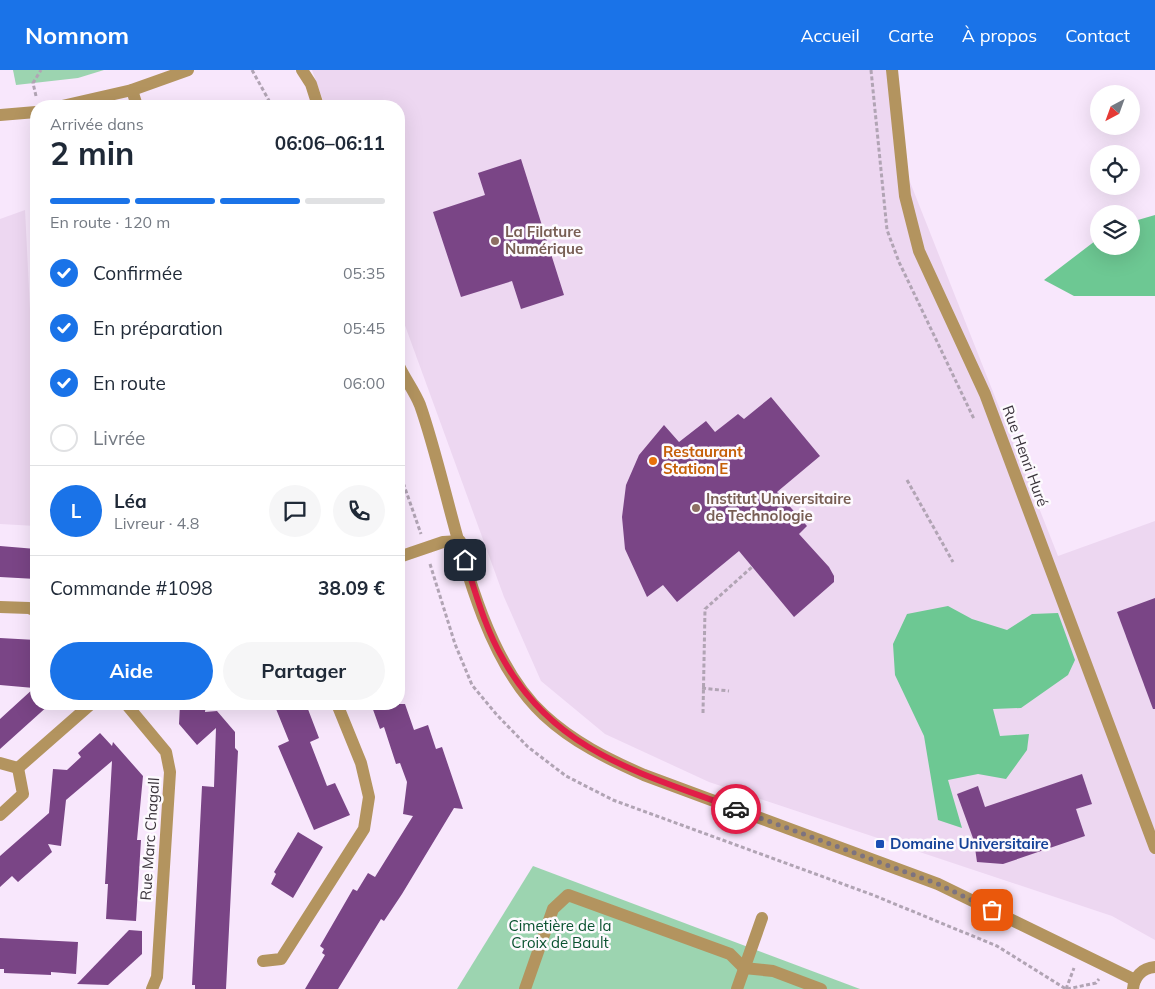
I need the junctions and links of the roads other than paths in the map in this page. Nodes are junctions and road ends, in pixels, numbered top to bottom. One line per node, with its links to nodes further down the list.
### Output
1 (188, 70): 4 (street)
2 (302, 70): 7 (street)
3 (892, 70): 21 (street, Rue Henri Huré)
4 (132, 90): 5 (street); 6 (street)
5 (88, 100)
6 (135, 100)
7 (316, 100)
8 (30, 112): 9 (street)
9 (0, 114)
10 (405, 377): 11 (street)
11 (460, 541): 12 (street); 26 (street)
12 (405, 555)
13 (0, 606): 14 (street)
14 (30, 609)
15 (84, 710): 19 (street)
16 (131, 710): 27 (street, Rue Marc Chagall)
17 (339, 710): 23 (street)
18 (0, 763): 19 (street)
19 (18, 768): 20 (street)
20 (0, 815)
21 (1155, 848)
22 (762, 918): 25 (street)
23 (264, 961)
24 (1155, 967): 26 (street)
25 (744, 968): 28 (street); 29 (street); 30 (street)
26 (1134, 985)
27 (152, 989)
28 (526, 989)
29 (737, 989)
30 (821, 989)

